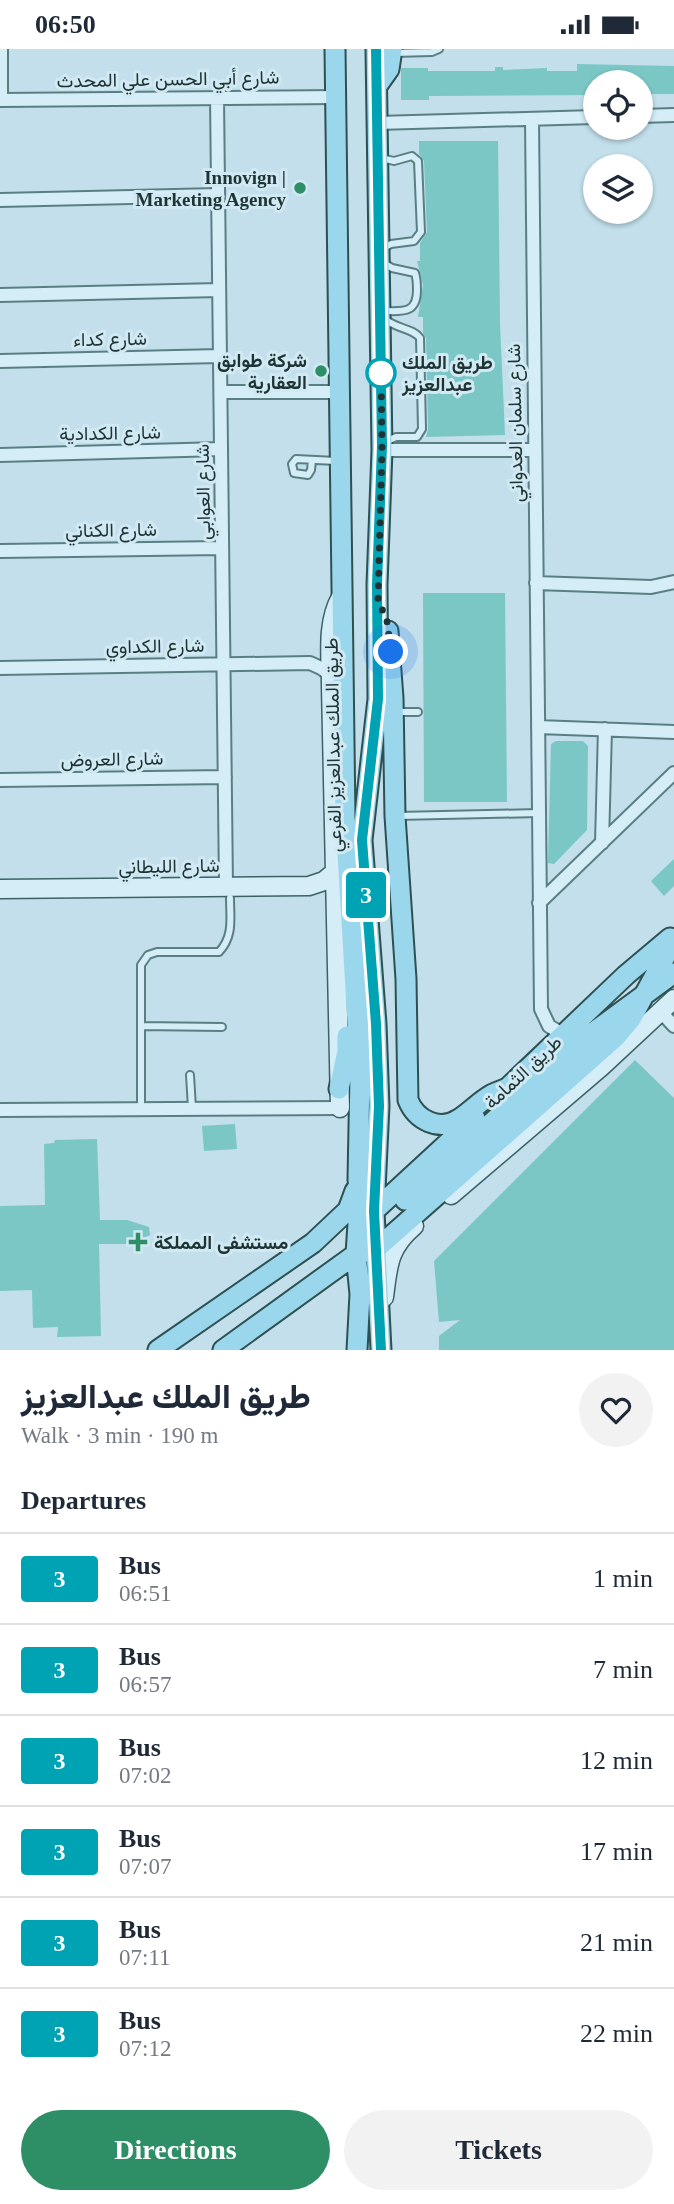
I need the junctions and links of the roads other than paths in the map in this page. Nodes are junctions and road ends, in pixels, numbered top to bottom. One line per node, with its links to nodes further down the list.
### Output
1 (1, 49): 8 (street)
2 (335, 49): 6 (main road)
3 (439, 49): 5 (lane)
4 (387, 50): 5 (lane); 13 (main road)
5 (417, 51)
6 (336, 97): 7 (street, شارع أبي الحسن علي المحدث); 24 (main road)
7 (217, 98): 8 (street, شارع أبي الحسن علي المحدث); 15 (street, شارع العوابي)
8 (0, 100)
9 (674, 115): 10 (street)
10 (653, 116)
11 (583, 117): 12 (street)
12 (531, 119): 13 (street); 27 (street, شارع سلمان العدواني)
13 (377, 123): 14 (main road)
14 (377, 156): 17 (main road); 17 (lane)
15 (218, 195): 16 (street); 18 (street, شارع العوابي)
16 (0, 200)
17 (379, 256): 20 (main road); 20 (lane)
18 (219, 290): 19 (street); 21 (street, شارع العوابي)
19 (0, 295)
20 (380, 312): 25 (main road); 25 (lane)
21 (220, 356): 22 (street, شارع كداء); 23 (street, شارع العوابي)
22 (0, 361)
23 (221, 392): 24 (street); 26 (street, شارع العوابي)
24 (341, 392): 30 (main road)
25 (382, 448): 27 (street); 36 (main road)
26 (221, 449): 28 (street, شارع الكدادية); 31 (street, شارع العوابي)
27 (535, 450): 34 (street, شارع سلمان العدواني)
28 (0, 455)
29 (312, 460): 30 (lane)
30 (341, 461): 35 (main road)
31 (222, 548): 32 (street, شارع الكناني); 39 (street, شارع العوابي)
32 (0, 551)
33 (674, 582): 34 (street)
34 (536, 583): 44 (street, شارع سلمان العدواني)
35 (343, 594): 37 (street, طريق الملك عبدالعزيز الفرعي); 62 (main road)
36 (378, 600): 42 (main road); 75 (main road)
37 (331, 651): 38 (street, شارع الكداوي); 41 (street, طريق الملك عبدالعزيز الفرعي)
38 (310, 663): 39 (street, شارع الكداوي); 41 (street)
39 (224, 665): 40 (street, شارع الكداوي); 48 (street, شارع العوابي)
40 (0, 668)
41 (331, 675): 53 (street, طريق الملك عبدالعزيز الفرعي)
42 (394, 712): 43 (lane); 51 (main road)
43 (418, 712)
44 (538, 727): 45 (street); 50 (street, شارع سلمان العدواني)
45 (605, 729): 46 (street); 52 (street)
46 (674, 732)
47 (674, 773): 52 (street)
48 (225, 777): 49 (street, شارع العروض); 55 (street, شارع العوابي)
49 (0, 780)
50 (538, 813): 51 (lane); 58 (street, شارع سلمان العدواني)
51 (395, 816): 70 (main road)
52 (602, 843): 58 (street)
53 (335, 872): 55 (street, شارع الليطاني); 57 (street, طريق الملك عبدالعزيز الفرعي)
54 (0, 889): 55 (street, شارع الليطاني)
55 (228, 892): 56 (street, شارع الليطاني); 57 (street, شارع الليطاني); 65 (lane)
56 (0, 901)
57 (335, 902): 71 (street, طريق الملك عبدالعزيز الفرعي)
58 (539, 903): 68 (street, شارع سلمان العدواني)
59 (674, 935): 68 (main road, طريق الثمامة)
60 (674, 945): 63 (main road)
61 (674, 973): 63 (main road, طريق الثمامة)
62 (354, 976): 71 (main road); 75 (main road)
63 (646, 992): 75 (main road, طريق الثمامة); 76 (main road)
64 (667, 1005): 66 (street); 77 (street)
65 (141, 1025): 67 (lane); 72 (lane)
66 (674, 1026)
67 (222, 1027)
68 (564, 1035): 70 (main road, طريق الثمامة)
69 (190, 1075): 73 (lane)
70 (507, 1088): 75 (main road, طريق الثمامة)
71 (340, 1098): 73 (street)
72 (141, 1108): 73 (street); 74 (street)
73 (192, 1108)
74 (0, 1110)
75 (368, 1201): 76 (main road); 76 (main road); 78 (main road)
76 (365, 1252): 77 (main road); 79 (main road); 80 (main road)
77 (380, 1345)
78 (158, 1350)
79 (223, 1350)
80 (358, 1350)

